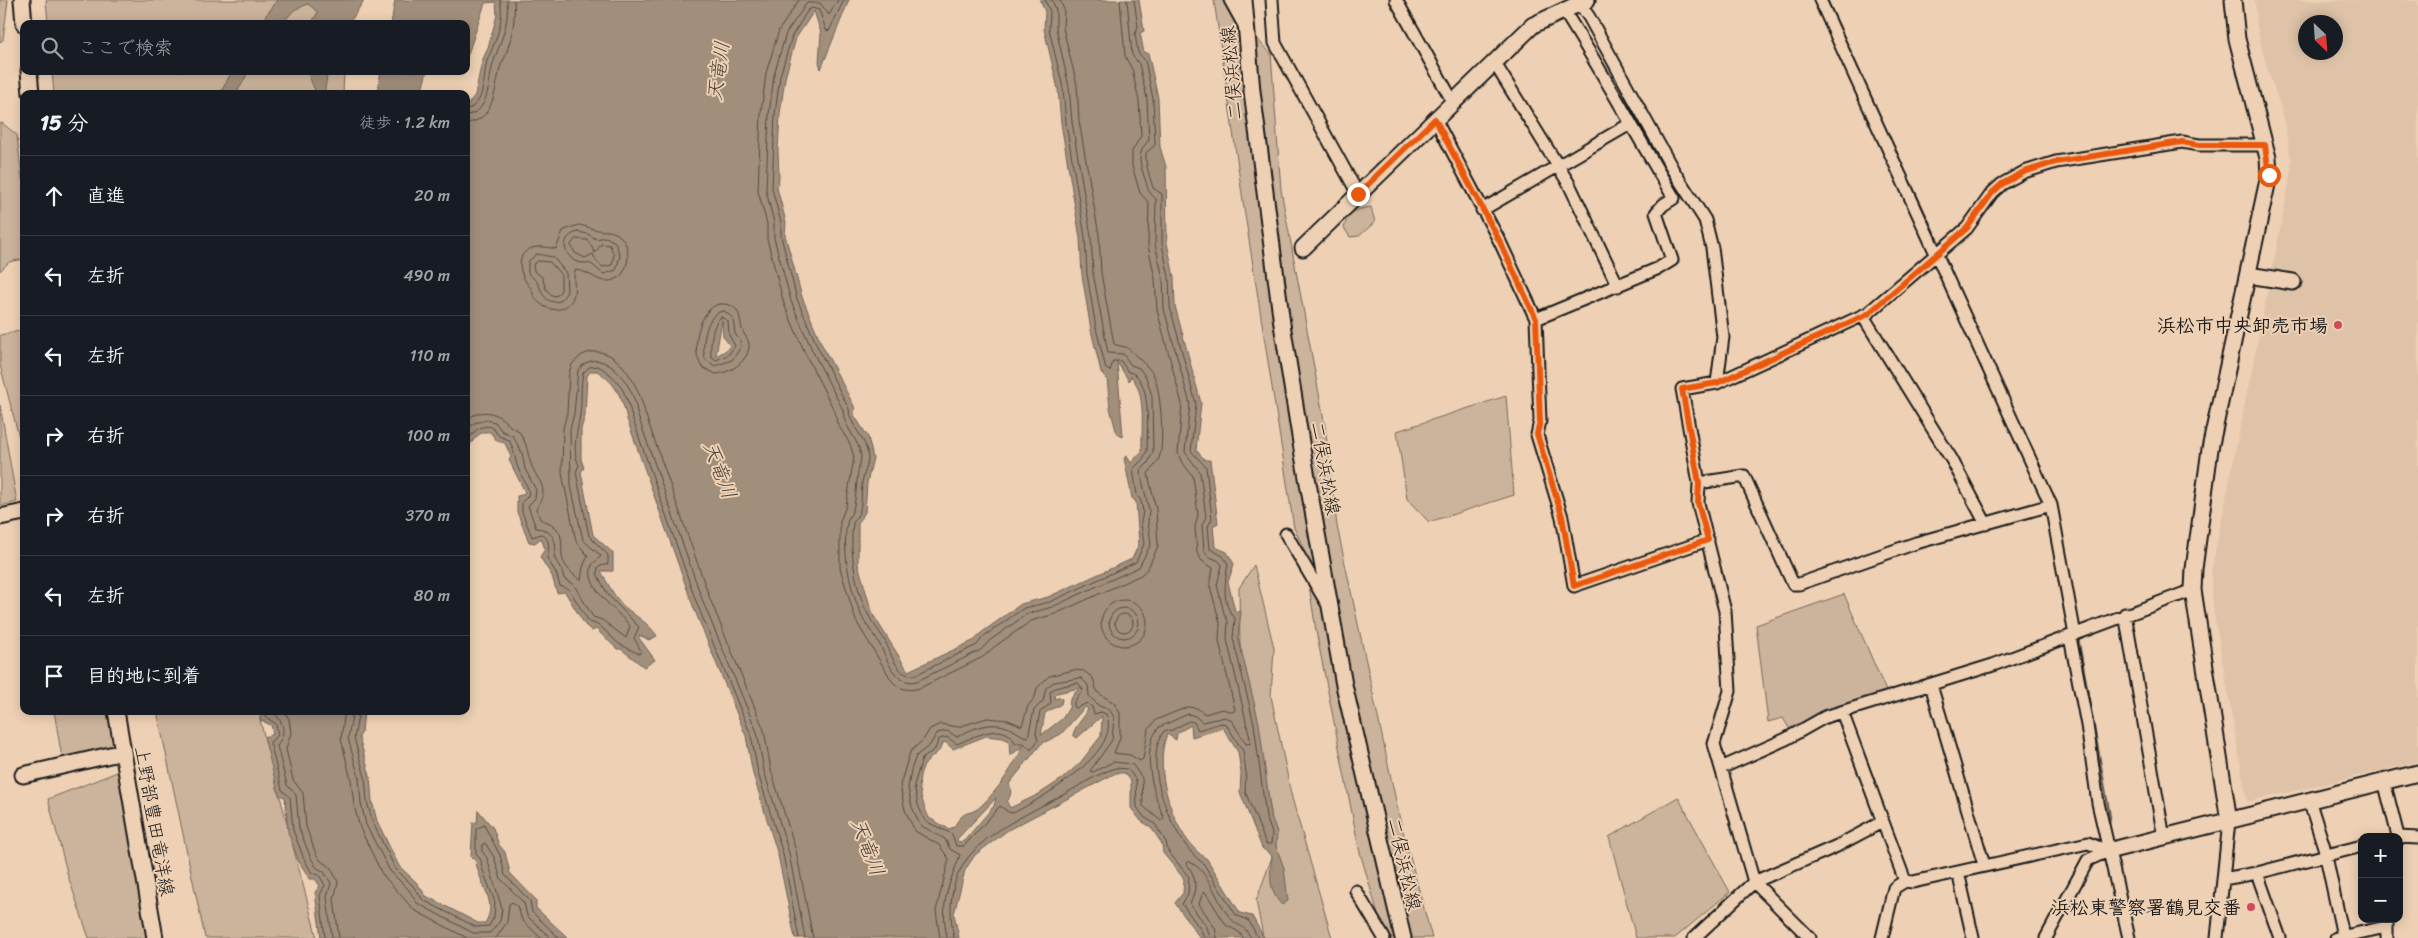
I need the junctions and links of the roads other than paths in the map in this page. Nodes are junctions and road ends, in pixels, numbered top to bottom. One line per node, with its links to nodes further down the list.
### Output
1 (22, 0): 10 (street)
2 (1230, 0): 11 (street)
3 (1244, 0): 11 (street, 二俣浜松線)
4 (1272, 0): 20 (street)
5 (1396, 0): 15 (street)
6 (1820, 0): 23 (street)
7 (2233, 0): 18 (street)
8 (1581, 1): 9 (street); 29 (street)
9 (1564, 11): 12 (street); 17 (street)
10 (24, 20)
11 (1248, 33): 38 (street, 二俣浜松線)
12 (1494, 62): 15 (street); 19 (street)
13 (30, 75): 14 (street)
14 (31, 90)
15 (1453, 102): 16 (street)
16 (1435, 119): 20 (street); 21 (street)
17 (1630, 124): 19 (street); 26 (street)
18 (2265, 145): 23 (street); 24 (street)
19 (1558, 165): 21 (street); 26 (street)
20 (1358, 194): 22 (street)
21 (1482, 210): 28 (street)
22 (1303, 248)
23 (1936, 253): 27 (street); 31 (street)
24 (2248, 275): 25 (street); 37 (street)
25 (2293, 282)
26 (1618, 286): 28 (street)
27 (1863, 316): 29 (street); 34 (street)
28 (1536, 319): 36 (street)
29 (1717, 383): 30 (street)
30 (1699, 483): 34 (street); 36 (street)
31 (2051, 505): 34 (street); 40 (street)
32 (20, 513): 33 (street)
33 (0, 517)
34 (1986, 524)
35 (1286, 534): 38 (street)
36 (1708, 540): 45 (street)
37 (2193, 590): 39 (street); 50 (street)
38 (1331, 609): 70 (street, 二俣浜松線)
39 (2125, 614): 40 (street); 53 (street)
40 (2072, 636): 41 (street); 57 (street)
41 (1931, 685): 42 (street); 59 (street)
42 (1842, 712): 45 (street); 51 (street)
43 (117, 715): 44 (street, 上野部豊田竜洋線)
44 (122, 752): 47 (street); 68 (street, 上野部豊田竜洋線)
45 (1721, 768): 64 (street)
46 (2418, 773): 48 (street)
47 (23, 775)
48 (2384, 782): 49 (street); 52 (street)
49 (2309, 800): 50 (street); 58 (street)
50 (2229, 821): 53 (street); 62 (street)
51 (1882, 822): 63 (street); 64 (street)
52 (2398, 833)
53 (2164, 838): 57 (street)
54 (2403, 838): 55 (street)
55 (2418, 838)
56 (2358, 847): 58 (street)
57 (2108, 851): 59 (street); 75 (street); 76 (street)
58 (2326, 854): 61 (street); 67 (street)
59 (1984, 866): 60 (street)
60 (1958, 872): 63 (street); 74 (street)
61 (2257, 873): 62 (street); 78 (street)
62 (2223, 879): 77 (street)
63 (1905, 881): 73 (street)
64 (1754, 882): 71 (street); 72 (street)
65 (1356, 891): 69 (street)
66 (2387, 928): 67 (street)
67 (2340, 937)
68 (156, 938)
69 (1384, 938)
70 (1403, 938)
71 (1694, 938)
72 (1810, 938)
73 (1882, 938)
74 (1973, 938)
75 (2046, 938)
76 (2129, 938)
77 (2217, 938)
78 (2280, 938)

